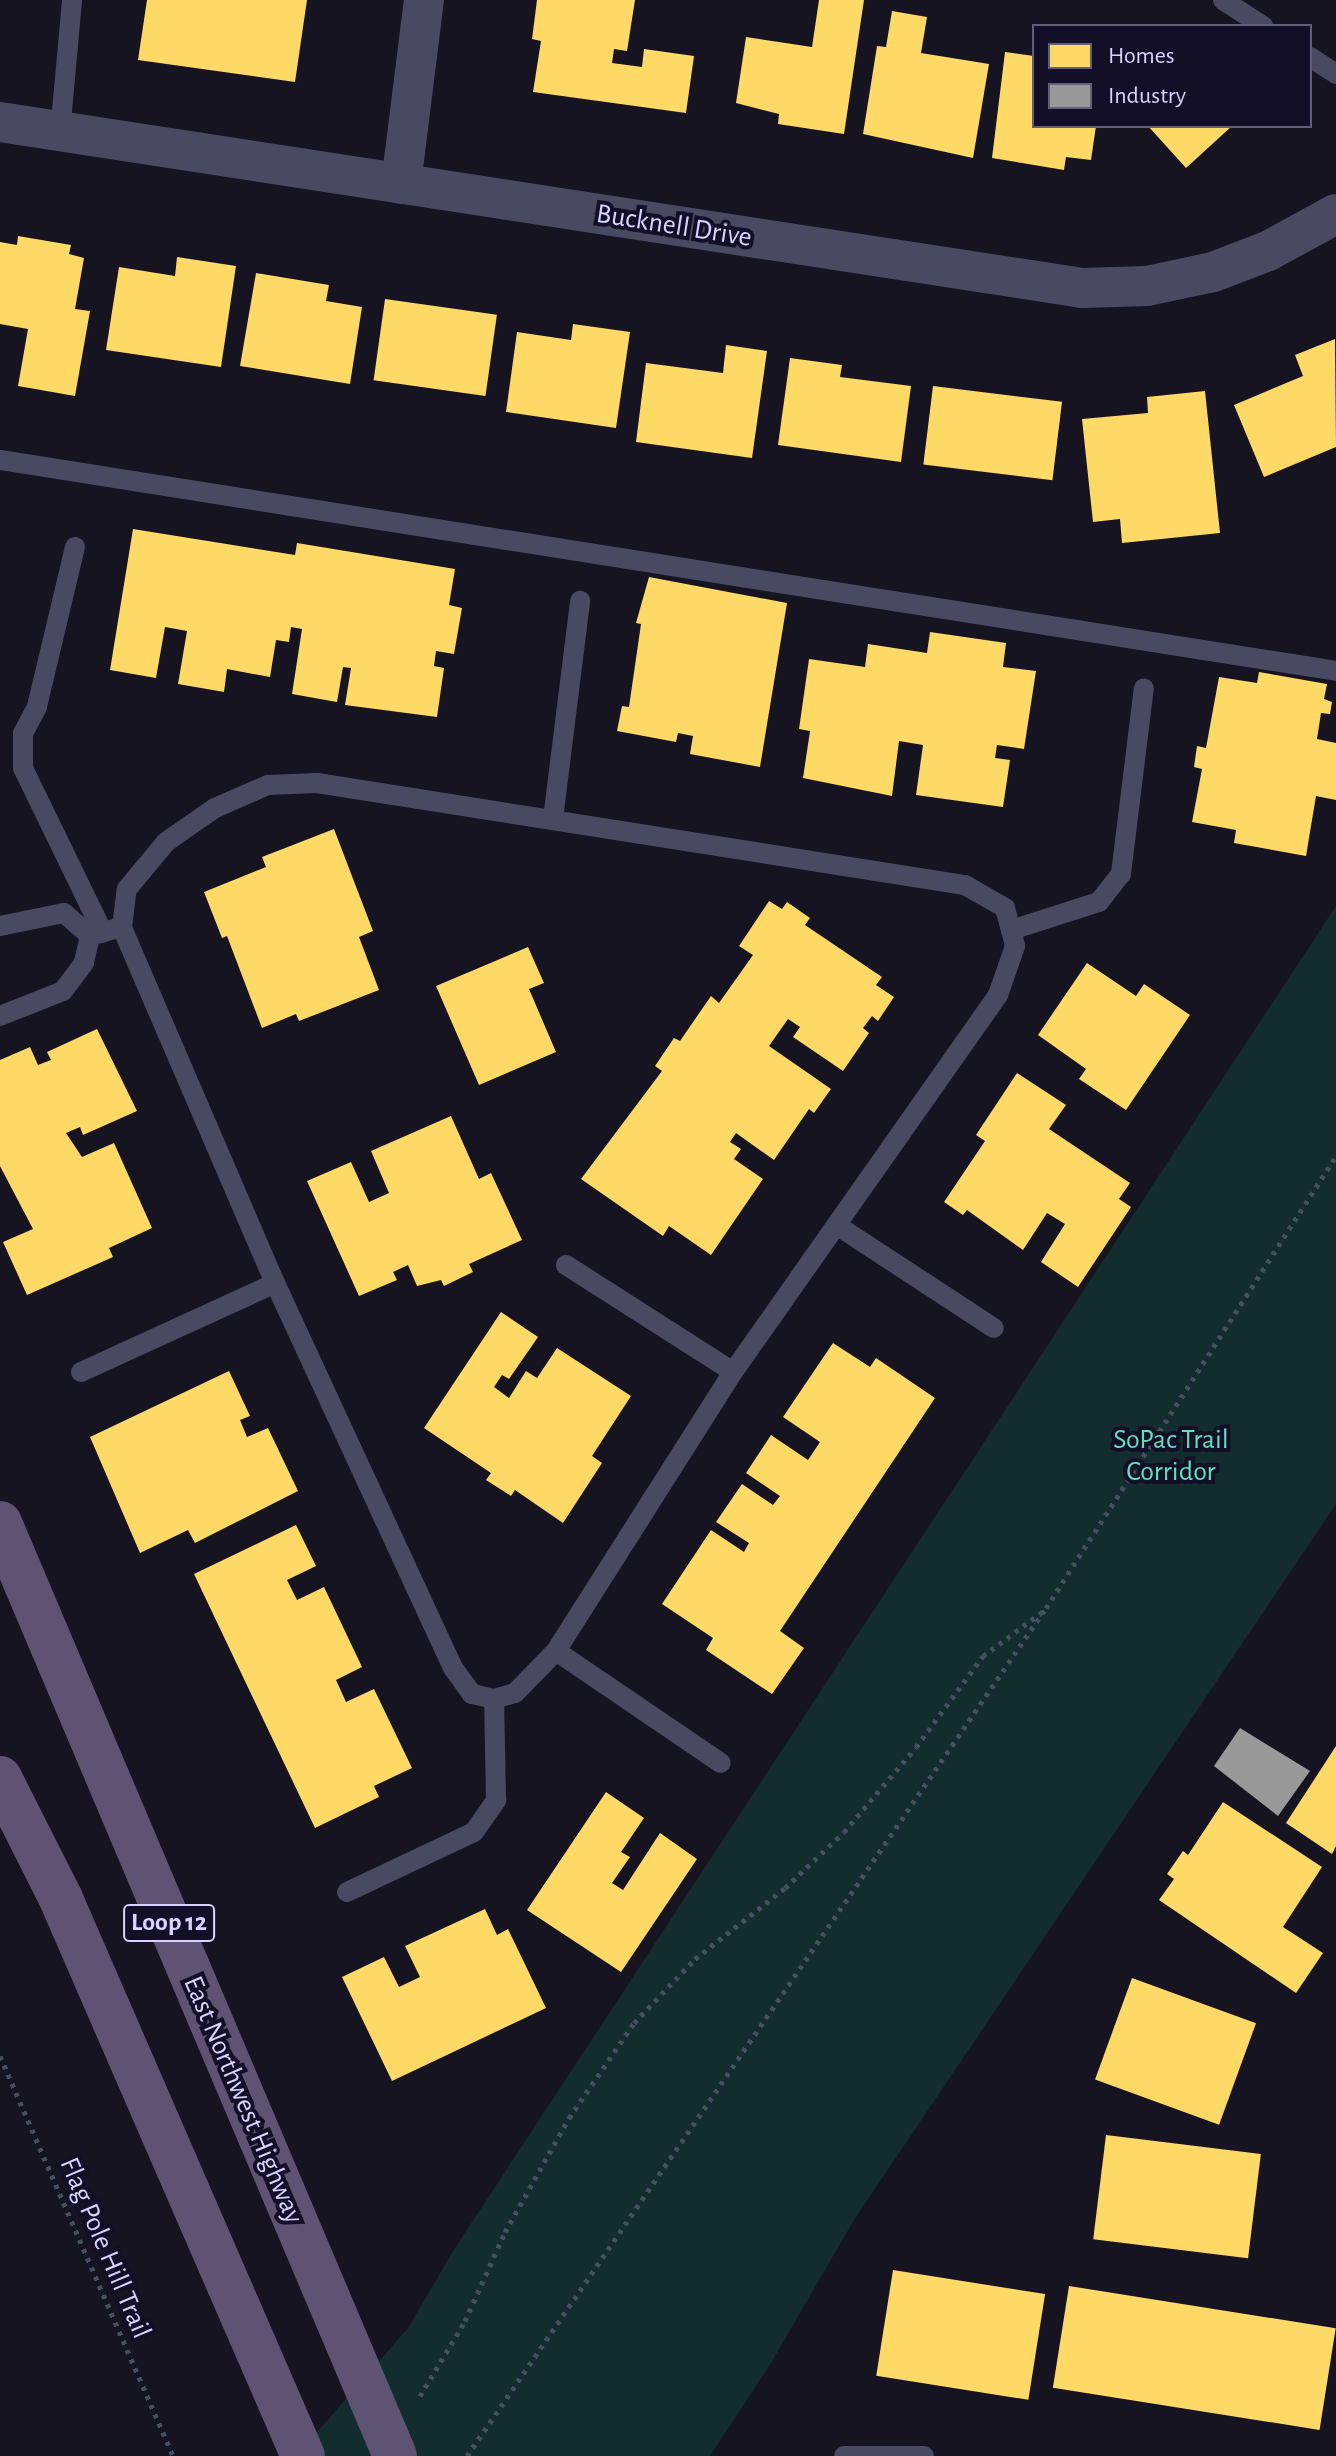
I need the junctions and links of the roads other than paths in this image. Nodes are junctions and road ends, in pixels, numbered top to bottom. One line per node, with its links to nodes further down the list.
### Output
1 (72, 0): 8 (lane)
2 (424, 0): 9 (street)
3 (1223, 0): 4 (lane)
4 (1260, 24)
5 (1312, 58): 6 (lane)
6 (1336, 74)
7 (0, 122): 8 (street, Bucknell Drive)
8 (60, 133): 9 (street, Bucknell Drive)
9 (401, 184): 10 (street, Bucknell Drive)
10 (1336, 214)
11 (0, 460): 14 (lane)
12 (75, 547): 19 (lane)
13 (580, 601): 16 (lane)
14 (1336, 671)
15 (1144, 688): 18 (lane)
16 (553, 819): 18 (lane); 19 (lane)
17 (0, 926): 19 (lane)
18 (1011, 930): 21 (lane)
19 (105, 932): 20 (lane); 23 (lane)
20 (0, 1016)
21 (838, 1226): 24 (lane); 26 (lane)
22 (566, 1265): 26 (lane)
23 (275, 1283): 25 (lane); 29 (lane)
24 (994, 1328)
25 (81, 1372)
26 (733, 1372): 28 (lane)
27 (0, 1523): 34 (main road, East Northwest Highway / Loop 12)
28 (556, 1651): 29 (lane); 30 (lane)
29 (494, 1699): 32 (lane)
30 (721, 1763)
31 (0, 1778): 33 (main road, Loop 12)
32 (347, 1892)
33 (303, 2456)
34 (395, 2456)
35 (844, 2456): 36 (lane)
36 (924, 2456)

